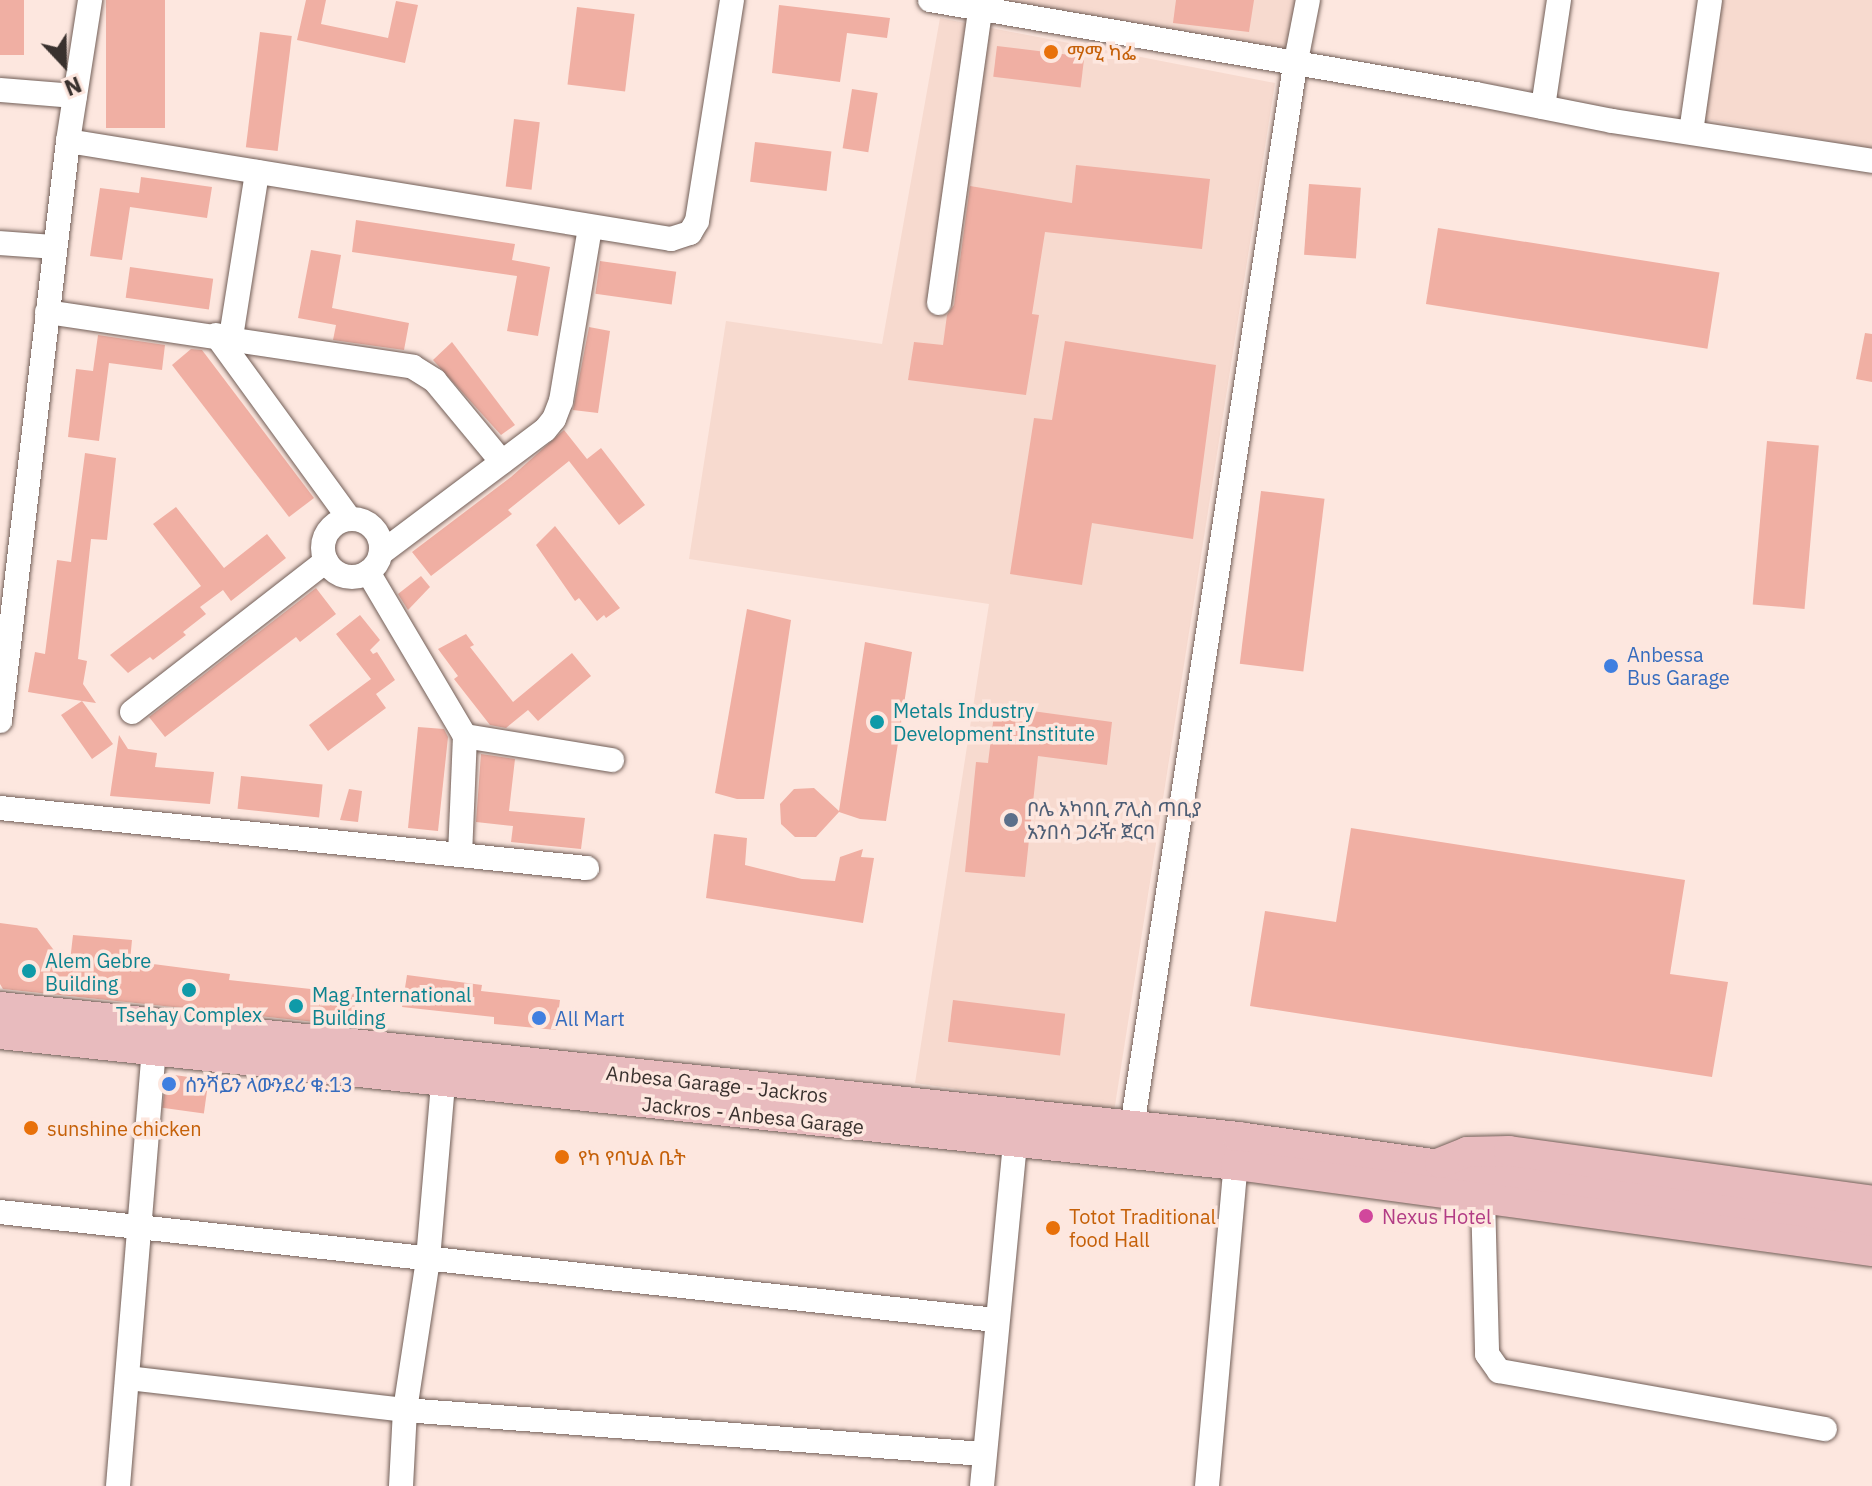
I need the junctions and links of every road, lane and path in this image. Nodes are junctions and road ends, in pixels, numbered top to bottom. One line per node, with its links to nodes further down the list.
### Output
1 (90, 0): 10 (street)
2 (732, 0): 16 (street)
3 (930, 0): 7 (street)
4 (1308, 0): 8 (street)
5 (1559, 0): 11 (street)
6 (1710, 0): 12 (street)
7 (980, 10): 8 (street); 19 (street)
8 (1295, 66): 11 (street); 39 (street)
9 (0, 90): 10 (street)
10 (75, 96): 13 (street)
11 (1543, 107): 12 (street)
12 (1691, 132): 14 (street)
13 (68, 141): 15 (street); 18 (street)
14 (1872, 161)
15 (257, 172): 16 (street); 21 (street)
16 (590, 228): 22 (street)
17 (0, 243): 18 (street)
18 (55, 247): 20 (street)
19 (939, 303)
20 (47, 312): 21 (street); 26 (street)
21 (223, 336): 22 (street); 23 (street)
22 (502, 462): 25 (street)
23 (349, 518): 24 (street); 25 (street)
24 (326, 561): 25 (street); 27 (street)
25 (375, 562): 29 (street)
26 (8, 564): 28 (street)
27 (132, 712)
28 (0, 721)
29 (465, 736): 30 (street); 32 (street)
30 (612, 760)
31 (0, 808): 32 (street)
32 (460, 854): 33 (street)
33 (587, 868)
34 (0, 1007): 38 (main road, Anbesa Garage - Jackros)
35 (0, 1034): 36 (main road, Jackros - Anbesa Garage)
36 (154, 1052): 37 (main road, Jackros - Anbesa Garage); 47 (street)
37 (443, 1083): 38 (main road, Jackros - Anbesa Garage); 49 (street)
38 (742, 1100): 39 (main road, Anbesa Garage - Jackros); 40 (main road, Jackros - Anbesa Garage)
39 (1132, 1127): 41 (main road, Anbesa Garage - Jackros)
40 (1015, 1142): 41 (main road, Jackros - Anbesa Garage); 51 (street)
41 (1236, 1151): 42 (main road, Anbesa Garage - Jackros); 43 (main road, Jackros - Anbesa Garage); 59 (street)
42 (1434, 1166): 43 (main road, Anbesa Garage - Jackros); 44 (main road)
43 (1491, 1190): 46 (main road); 48 (main road); 50 (main road); 54 (street)
44 (1872, 1201)
45 (0, 1212): 47 (street)
46 (1872, 1225)
47 (142, 1229): 49 (street); 52 (street)
48 (1872, 1251)
49 (428, 1259): 51 (street); 53 (street)
50 (1872, 1270)
51 (995, 1320): 55 (street)
52 (128, 1378): 53 (street); 56 (street)
53 (405, 1410): 55 (street); 57 (street)
54 (1825, 1429)
55 (984, 1454): 58 (street)
56 (118, 1486)
57 (401, 1486)
58 (982, 1486)
59 (1207, 1486)

